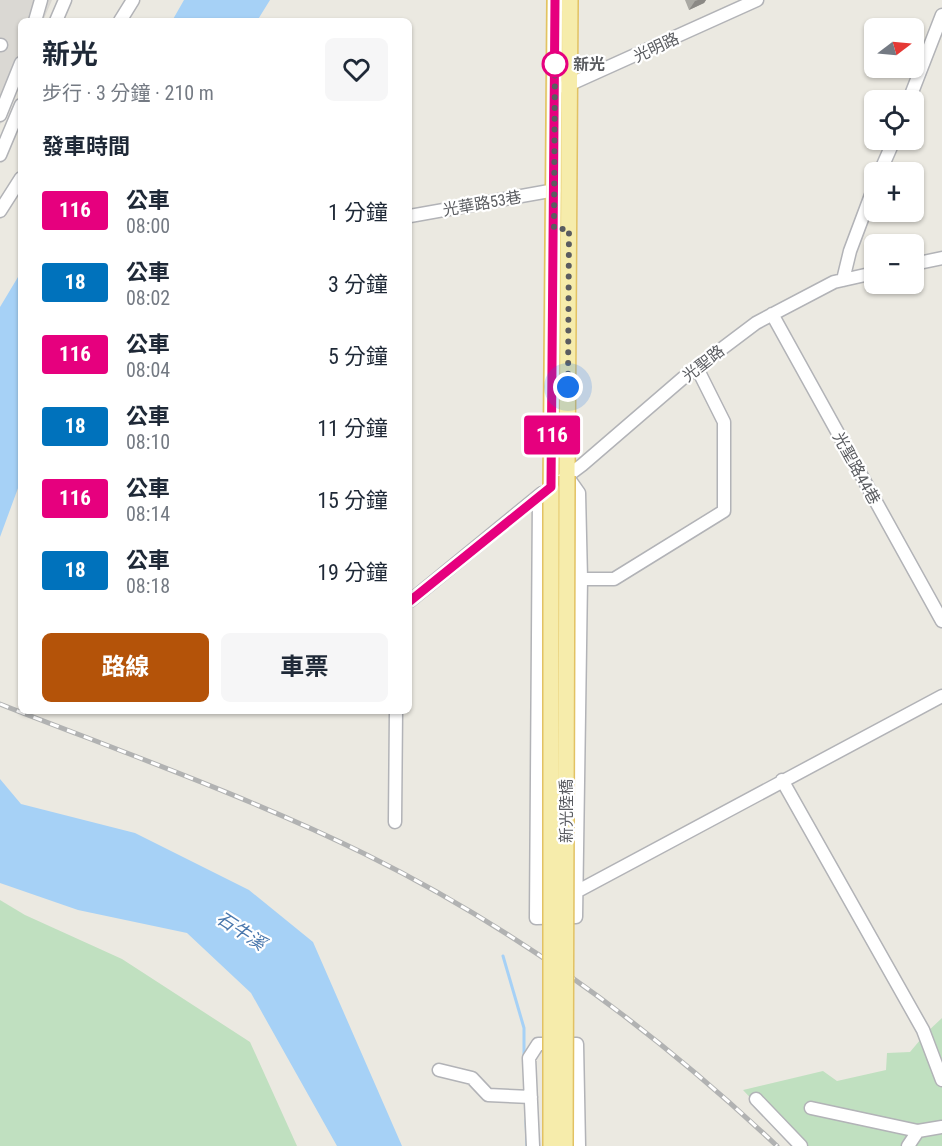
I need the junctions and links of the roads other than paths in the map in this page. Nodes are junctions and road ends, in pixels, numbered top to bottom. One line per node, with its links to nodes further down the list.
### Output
1 (42, 0): 8 (street)
2 (65, 0): 9 (street)
3 (133, 0): 10 (street)
4 (555, 0): 14 (main road)
5 (570, 0): 12 (main road)
6 (757, 0): 12 (street, 光明路)
7 (942, 15): 13 (street)
8 (36, 18)
9 (57, 18)
10 (122, 18)
11 (18, 71): 16 (street)
12 (570, 85): 14 (street, 光明路); 23 (main road)
13 (913, 90)
14 (554, 91): 19 (main road)
15 (18, 112): 17 (street)
16 (0, 116)
17 (0, 155)
18 (18, 183): 20 (street)
19 (555, 190): 22 (street, 光華路53巷); 23 (main road)
20 (0, 211)
21 (864, 214): 27 (street)
22 (412, 216)
23 (561, 229): 30 (main road, 新光陸橋); 31 (main road, 新光陸橋)
24 (942, 258): 25 (street)
25 (924, 262)
26 (864, 275): 27 (street, 光聖路)
27 (843, 280): 28 (street, 光聖路)
28 (772, 314): 29 (street, 光聖路); 34 (street, 光聖路44巷)
29 (697, 368): 30 (street, 光聖路); 32 (street)
30 (567, 476): 31 (street, 光聖路); 32 (street); 49 (main road, 新光陸橋, bridge)
31 (545, 491): 33 (street, 光聖路); 39 (street); 48 (main road, 新光陸橋, bridge)
32 (581, 579): 39 (street)
33 (412, 599)
34 (942, 621)
35 (942, 696): 37 (street)
36 (396, 714): 38 (street)
37 (782, 780): 39 (street); 41 (street)
38 (395, 822)
39 (576, 891)
40 (439, 1070): 42 (street)
41 (942, 1080)
42 (531, 1097): 47 (street); 50 (street)
43 (756, 1099): 51 (street)
44 (811, 1108): 46 (street)
45 (942, 1127): 46 (street)
46 (918, 1131): 52 (street)
47 (533, 1146)
48 (550, 1146)
49 (565, 1146)
50 (579, 1146)
51 (801, 1146)
52 (908, 1146)

